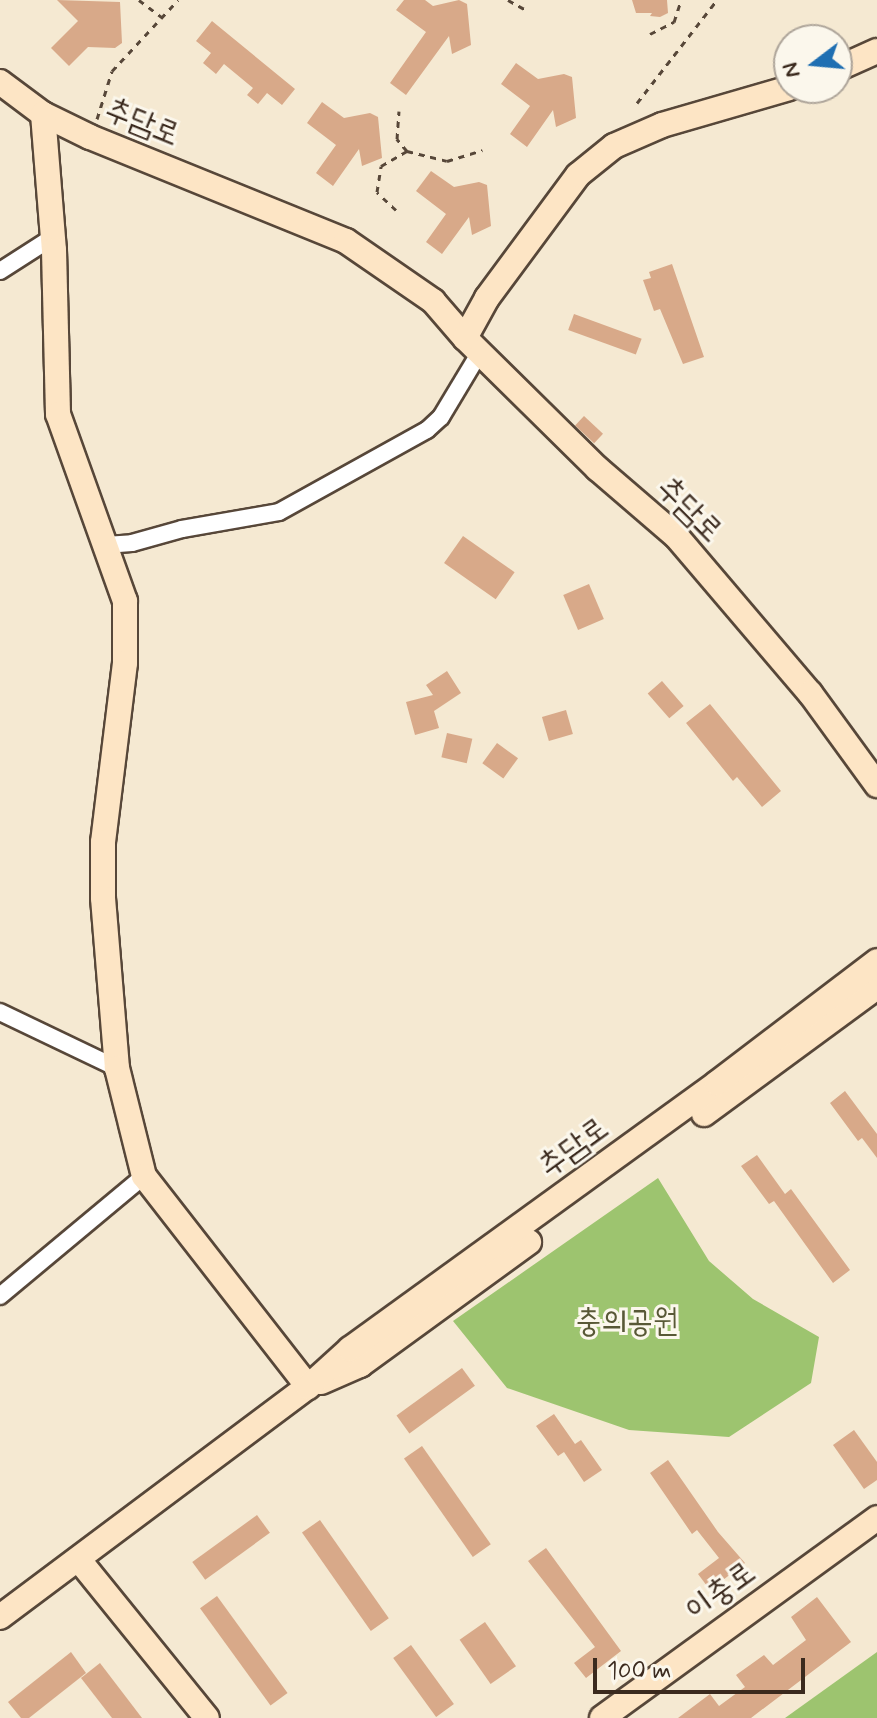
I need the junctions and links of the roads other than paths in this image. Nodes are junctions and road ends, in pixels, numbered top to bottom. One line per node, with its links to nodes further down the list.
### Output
1 (877, 51): 2 (street)
2 (853, 62)
3 (0, 82): 5 (street, 추담로)
4 (773, 93): 8 (street)
5 (43, 114): 6 (street); 8 (street, 추담로)
6 (53, 237): 7 (street); 9 (street)
7 (0, 271)
8 (472, 345): 9 (street); 10 (street, 추담로)
9 (105, 545): 14 (street)
10 (877, 785)
11 (877, 961): 17 (street, 추담로)
12 (877, 987): 17 (street, 추담로)
13 (0, 1012): 14 (street)
14 (117, 1068): 15 (street)
15 (144, 1176): 16 (street); 17 (street)
16 (0, 1296)
17 (308, 1387): 19 (street, 추담로)
18 (877, 1518): 22 (street, 이충로)
19 (79, 1560): 20 (street, 추담로); 21 (street)
20 (0, 1617)
21 (207, 1718)
22 (602, 1718)

